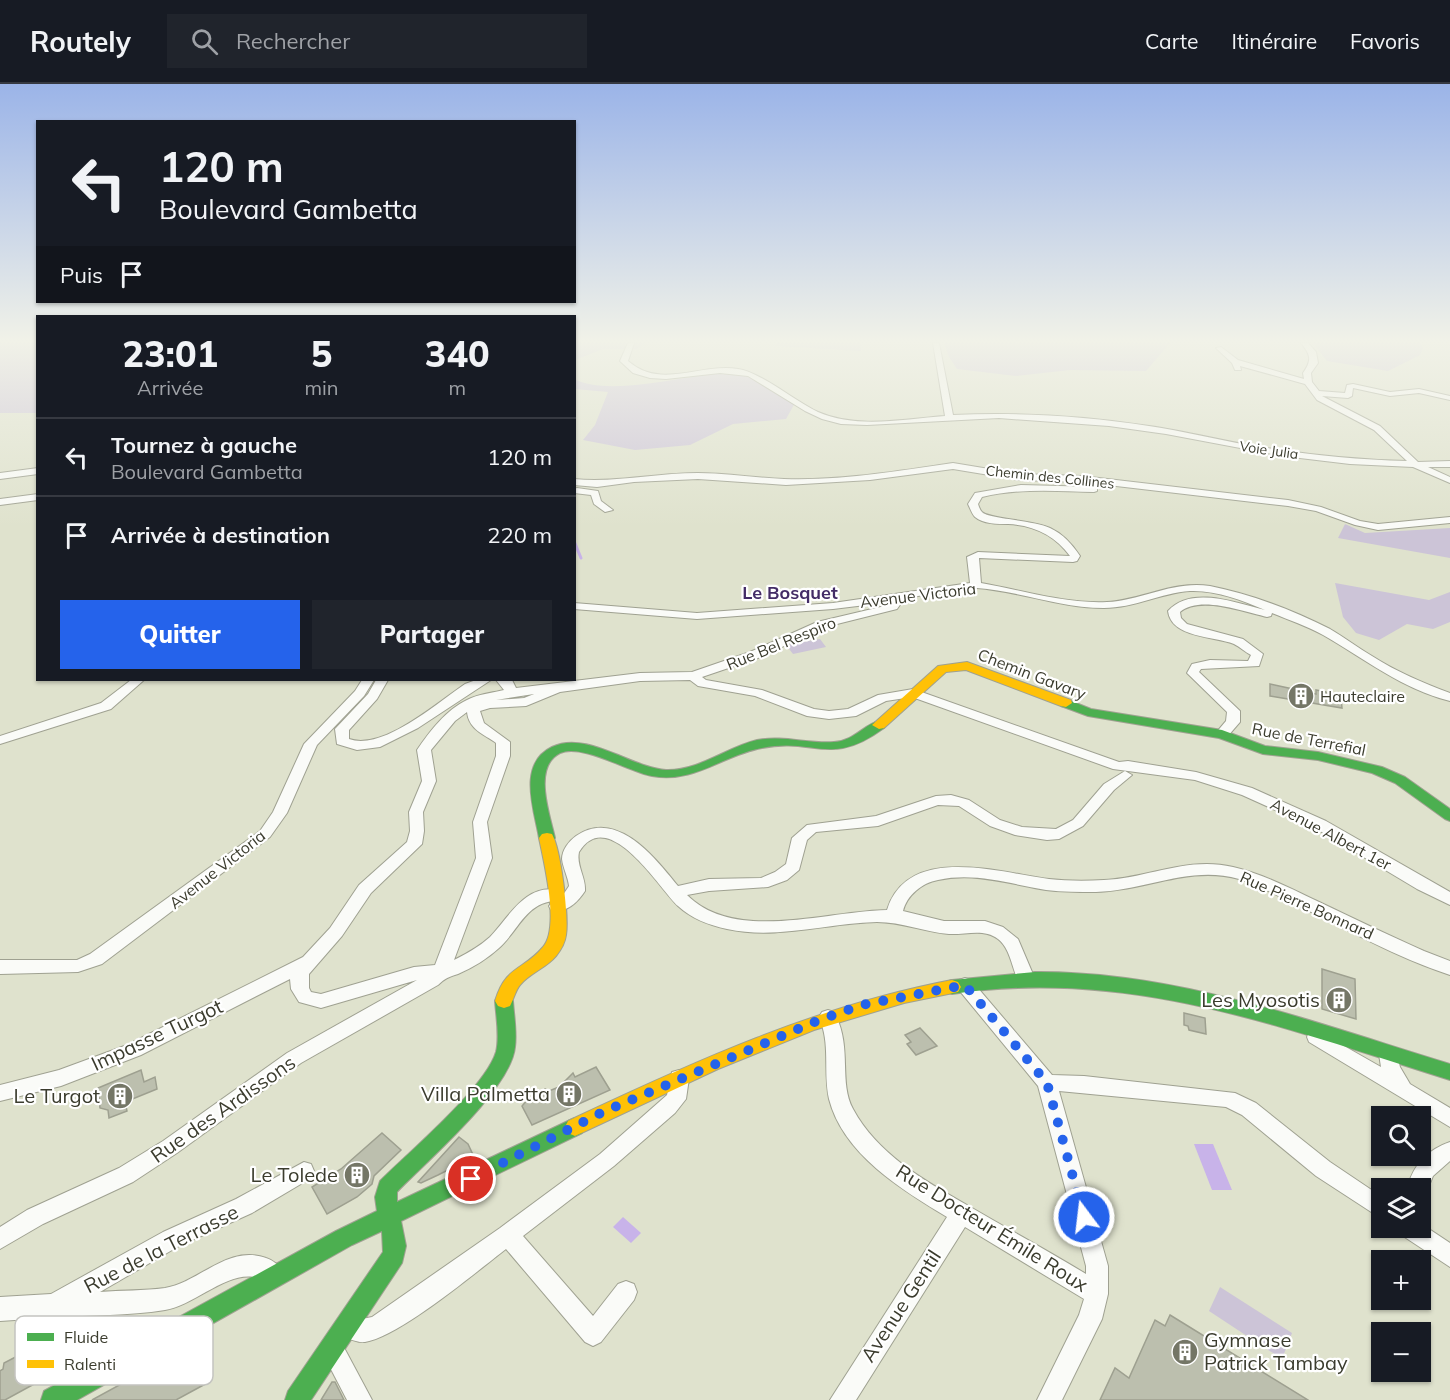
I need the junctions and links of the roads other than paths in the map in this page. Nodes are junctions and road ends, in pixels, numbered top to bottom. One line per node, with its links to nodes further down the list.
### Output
1 (803, 404): 4 (street, Voie Julia)
2 (947, 404): 4 (street)
3 (1332, 404): 6 (street)
4 (950, 419): 6 (street, Voie Julia)
5 (1450, 464): 6 (street, Voie Julia)
6 (1416, 465): 9 (street)
7 (36, 471): 8 (street)
8 (0, 476)
9 (1450, 480)
10 (576, 482): 12 (street, Chemin des Collines)
11 (576, 490): 15 (street)
12 (1159, 490): 16 (street, Chemin des Collines); 17 (street)
13 (36, 497): 14 (street)
14 (0, 502)
15 (608, 510)
16 (1450, 520)
17 (976, 585): 18 (street, Avenue Victoria); 20 (street, Avenue Victoria)
18 (892, 597): 19 (street, Avenue Victoria); 21 (street, Rue Bel Respiro)
19 (576, 606)
20 (1302, 621): 29 (street, Avenue Victoria); 30 (street)
21 (693, 676): 26 (street); 28 (street)
22 (137, 681): 31 (street)
23 (367, 681): 39 (street, Avenue Victoria)
24 (381, 681): 25 (street)
25 (483, 681)
26 (557, 685): 27 (street); 41 (street)
27 (507, 686): 38 (street)
28 (914, 693): 30 (street, Chemin Gavary); 32 (street, Avenue Albert 1er); 36 (street, Chemin Gavary)
29 (1450, 697)
30 (1222, 734): 33 (street, Rue de Terrefial)
31 (0, 740)
32 (1126, 770): 34 (street); 35 (street, Avenue Albert 1er)
33 (1450, 816)
34 (674, 892): 36 (street); 37 (street)
35 (1450, 899)
36 (556, 901): 41 (street); 58 (street)
37 (894, 916): 40 (street, Rue Pierre Bonnard); 42 (street)
38 (308, 962): 41 (street); 51 (street, Impasse Turgot)
39 (0, 967)
40 (1450, 968)
41 (441, 971): 60 (street, Rue des Ardissons)
42 (1026, 979): 43 (street); 45 (street)
43 (965, 985): 44 (street); 49 (street, Rue Docteur Émile Roux)
44 (828, 1017): 48 (street); 57 (street, Rue Docteur Émile Roux)
45 (1302, 1028): 46 (street); 50 (street)
46 (1388, 1054): 47 (street); 50 (street)
47 (1450, 1072)
48 (679, 1078): 58 (street); 59 (street)
49 (1047, 1083): 56 (street); 65 (street, Rue Docteur Émile Roux)
50 (1403, 1089): 52 (street)
51 (0, 1093)
52 (1450, 1118)
53 (1450, 1151): 55 (street)
54 (304, 1171): 66 (street, Rue de la Terrasse)
55 (1420, 1178)
56 (1371, 1202)
57 (962, 1213): 65 (street, Rue Docteur Émile Roux); 75 (street, Avenue Gentil)
58 (389, 1214): 63 (street); 69 (street)
59 (508, 1235): 64 (street); 69 (street)
60 (3, 1237)
61 (1424, 1238): 62 (street)
62 (1450, 1256)
63 (284, 1271): 66 (street); 68 (street)
64 (626, 1292)
65 (1097, 1294): 76 (street)
66 (49, 1308): 67 (street)
67 (0, 1309)
68 (203, 1316)
69 (347, 1326): 70 (street)
70 (332, 1348): 73 (street); 74 (street)
71 (80, 1385): 72 (street)
72 (53, 1400)
73 (297, 1400)
74 (360, 1400)
75 (842, 1400)
76 (1049, 1400)

